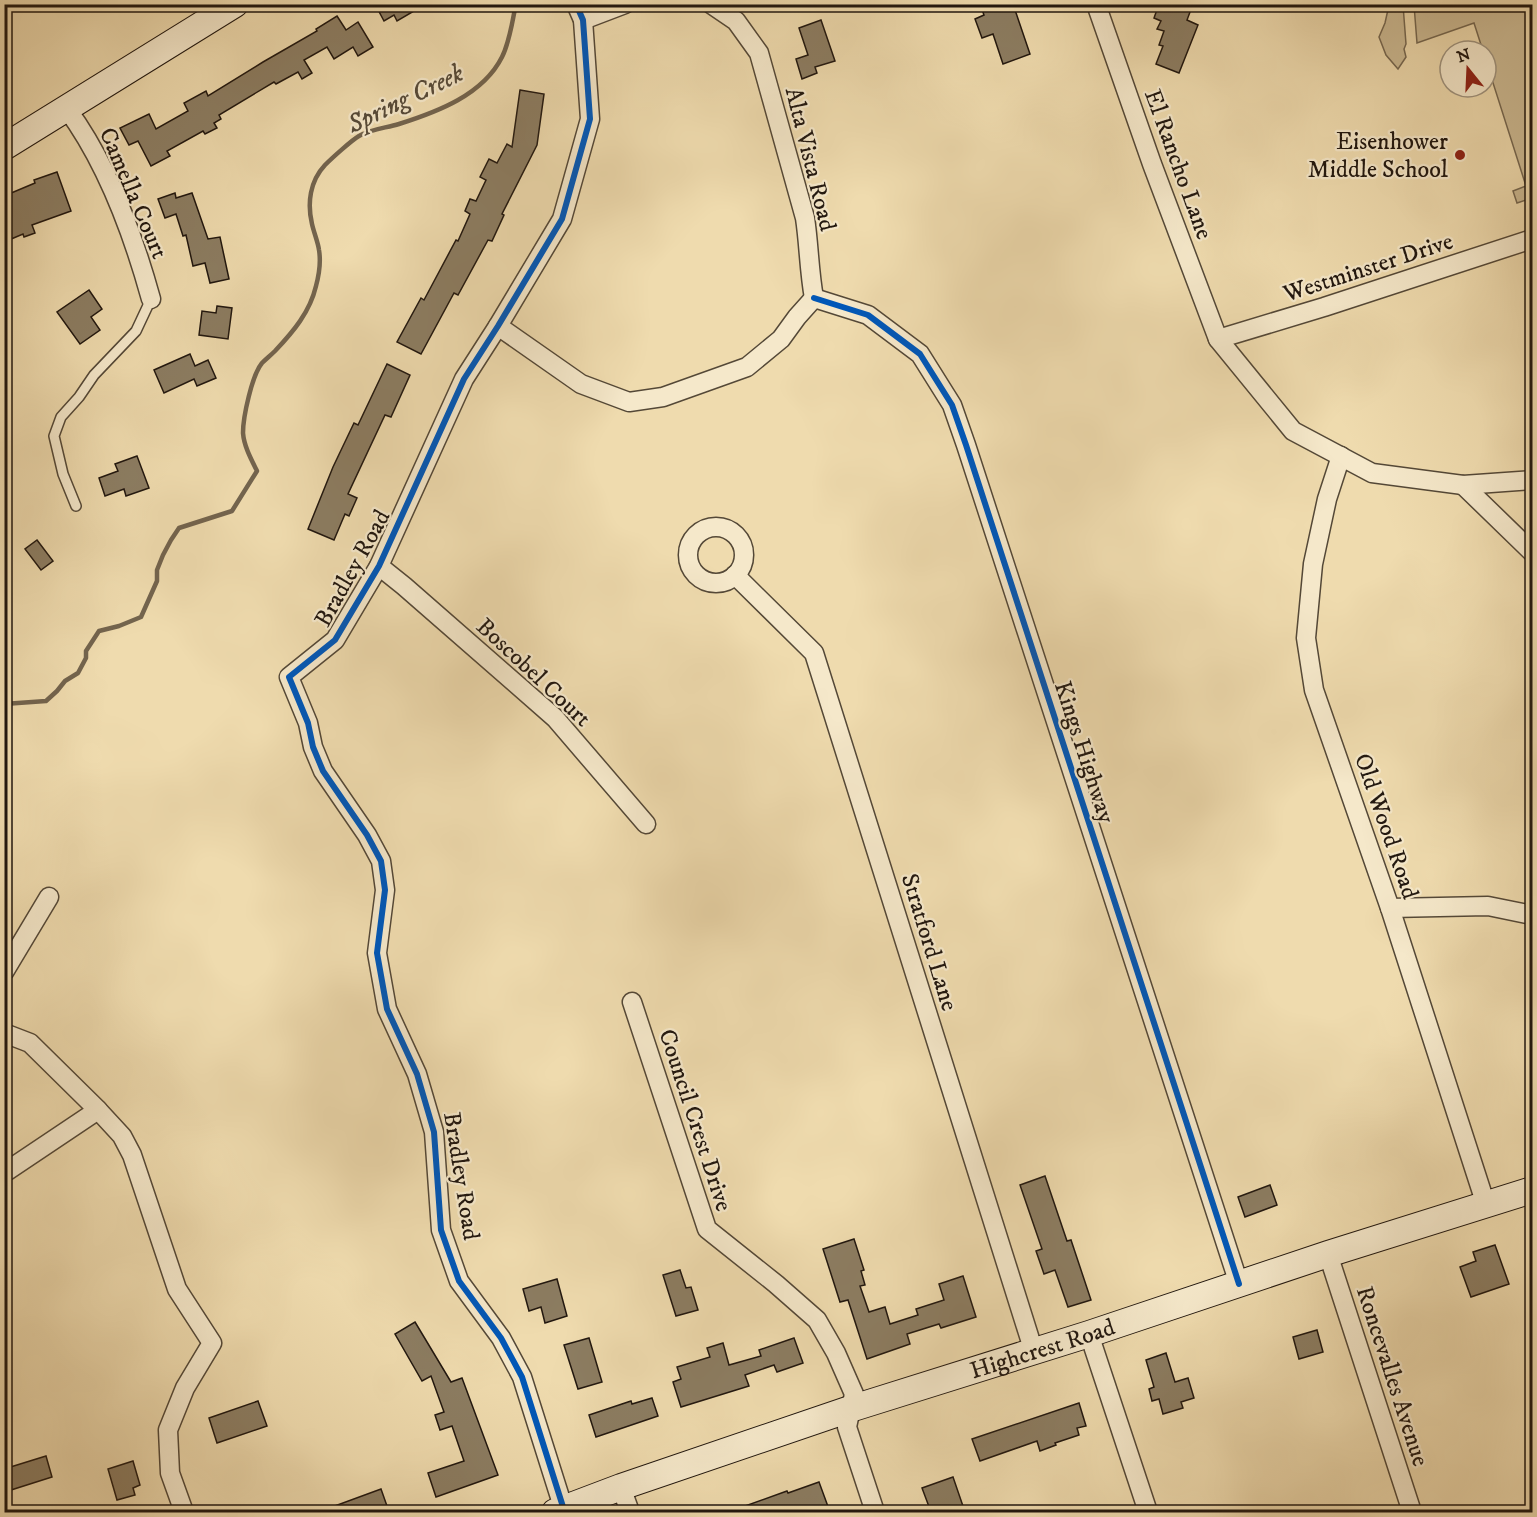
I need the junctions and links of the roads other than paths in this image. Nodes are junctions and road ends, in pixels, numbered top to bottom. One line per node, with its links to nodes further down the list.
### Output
1 (235, 4): 6 (street)
2 (625, 4): 5 (street)
3 (711, 4): 9 (street, Alta Vista Road)
4 (1096, 4): 12 (street, El Rancho Lane)
5 (579, 12): 11 (street, Bradley Road)
6 (67, 109): 7 (street); 10 (street, Camella Court)
7 (4, 147)
8 (1533, 239): 12 (street, Westminster Drive)
9 (814, 298): 11 (street); 32 (street, Kings Highway)
10 (151, 299): 16 (lane)
11 (498, 326): 18 (street, Bradley Road)
12 (1218, 339): 13 (street, El Rancho Lane)
13 (1341, 456): 15 (street, El Rancho Lane); 22 (street, Old Wood Road)
14 (1533, 480): 15 (street, El Rancho Lane)
15 (1463, 484): 17 (street)
16 (76, 506)
17 (1533, 552)
18 (379, 566): 20 (street, Boscobel Court); 37 (street, Bradley Road)
19 (735, 575): 34 (street, Stratford Lane)
20 (646, 824)
21 (49, 897): 24 (street)
22 (1390, 908): 23 (street); 30 (street, Old Wood Road)
23 (1533, 915)
24 (4, 972)
25 (632, 1002): 35 (street, Council Crest Drive)
26 (4, 1033): 27 (street)
27 (98, 1110): 28 (street); 38 (street)
28 (4, 1173)
29 (1533, 1190): 30 (street, Highcrest Road)
30 (1486, 1205): 31 (street, Highcrest Road)
31 (1328, 1254): 32 (street, Highcrest Road); 42 (street, Roncevalles Avenue)
32 (1239, 1284): 33 (street, Highcrest Road)
33 (1089, 1334): 34 (street, Highcrest Road); 41 (street)
34 (1034, 1352): 35 (street, Highcrest Road)
35 (850, 1408): 36 (street, Highcrest Road); 40 (street, Council Crest Drive)
36 (621, 1487): 37 (street, Highcrest Road); 39 (street)
37 (559, 1511)
38 (184, 1512)
39 (630, 1512)
40 (875, 1512)
41 (1148, 1512)
42 (1412, 1512)

